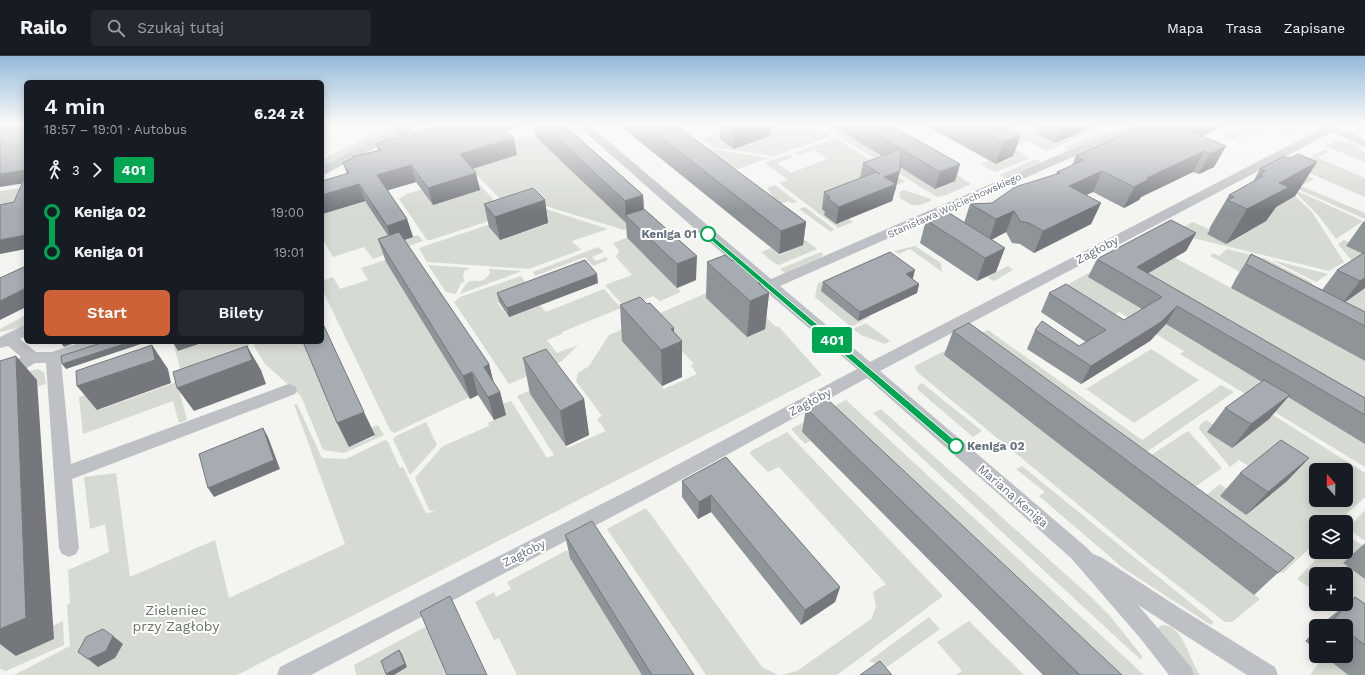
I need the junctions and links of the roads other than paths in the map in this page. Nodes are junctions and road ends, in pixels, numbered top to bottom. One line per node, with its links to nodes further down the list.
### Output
1 (358, 153): 5 (street)
2 (618, 153): 6 (street, Mariana Keniga)
3 (1073, 153): 6 (street, Stanisława Wojciechowskiego)
4 (1277, 153): 12 (street, Zagłoby)
5 (324, 171)
6 (768, 286): 12 (street, Mariana Keniga)
7 (24, 330): 8 (street)
8 (5, 341): 11 (street)
9 (93, 344): 10 (street)
10 (53, 357): 11 (street); 15 (street)
11 (32, 358): 13 (street)
12 (868, 370): 17 (street, Mariana Keniga); 20 (street, Zagłoby)
13 (0, 377)
14 (289, 390): 15 (street)
15 (63, 475): 16 (street)
16 (69, 548)
17 (1078, 552): 18 (street, Mariana Keniga); 19 (street, Mariana Keniga)
18 (1170, 614): 19 (street); 22 (street, Mariana Keniga)
19 (1148, 631): 21 (street, Mariana Keniga)
20 (288, 675)
21 (1183, 675)
22 (1267, 675)

